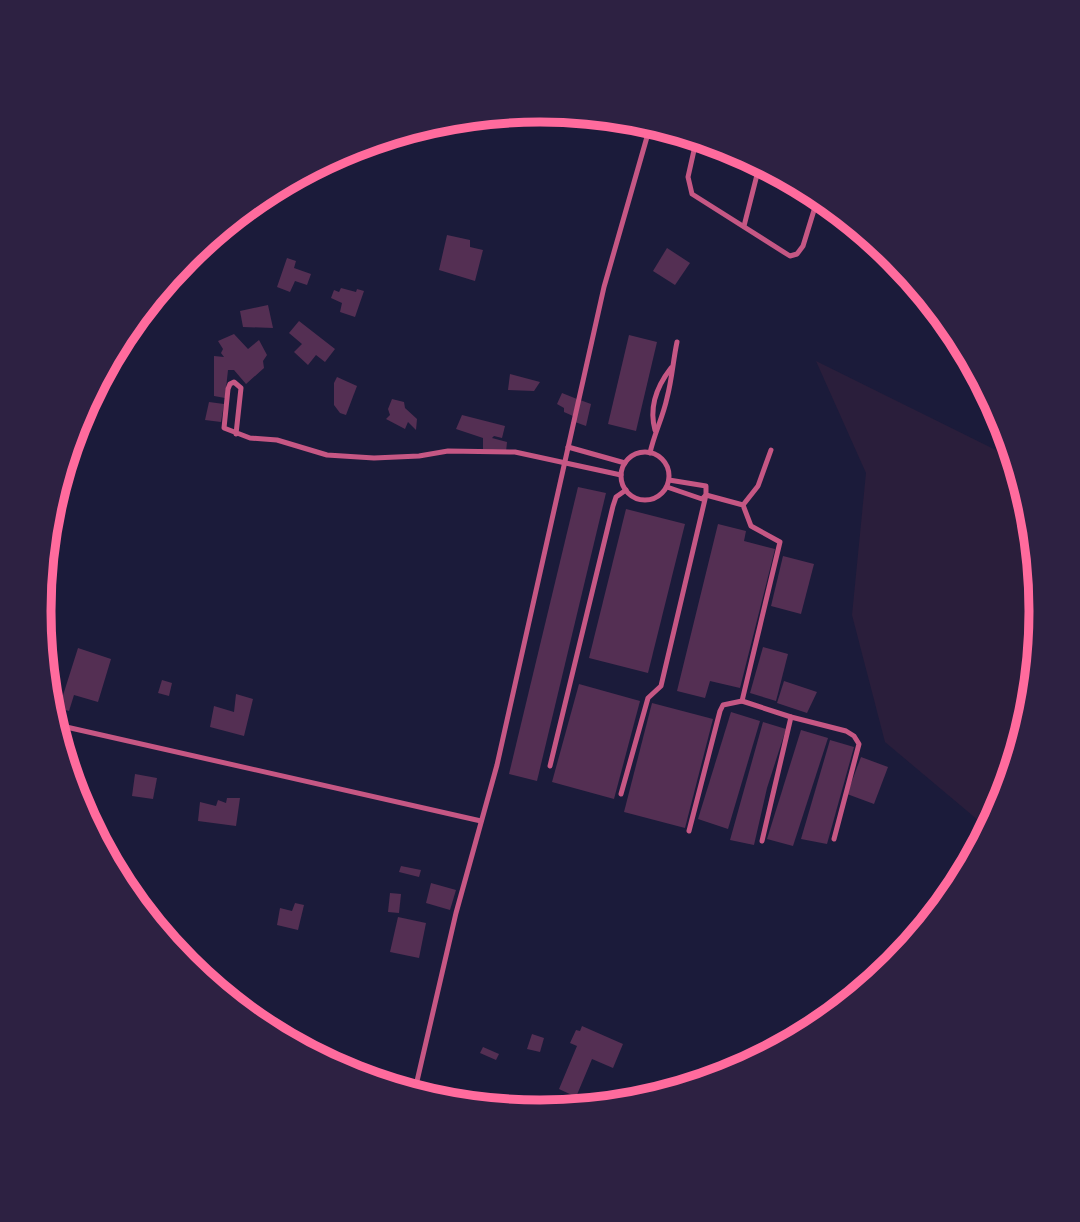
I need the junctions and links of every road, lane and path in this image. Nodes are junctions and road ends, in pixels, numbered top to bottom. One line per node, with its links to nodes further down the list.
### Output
1 (648, 134): 10 (street)
2 (695, 147): 5 (street)
3 (758, 173): 5 (street)
4 (815, 206): 5 (street)
5 (744, 226)
6 (677, 342): 7 (street)
7 (671, 368): 8 (street); 8 (street)
8 (655, 430): 12 (street)
9 (236, 434): 9 (street); 13 (street)
10 (568, 447): 13 (street); 14 (street)
11 (771, 450): 20 (street)
12 (650, 453): 14 (street); 16 (street)
13 (565, 461): 15 (street); 26 (street)
14 (625, 463): 15 (street)
15 (621, 475): 18 (street)
16 (669, 480): 17 (street); 19 (street)
17 (667, 487): 18 (street); 19 (street)
18 (626, 489): 24 (street)
19 (706, 495): 20 (street); 25 (street)
20 (743, 505): 21 (street)
21 (742, 701): 22 (street); 27 (street)
22 (790, 718): 28 (street); 29 (street)
23 (65, 727): 26 (street)
24 (550, 766)
25 (621, 794)
26 (481, 821): 30 (street)
27 (689, 831)
28 (834, 839)
29 (762, 841)
30 (416, 1085)

